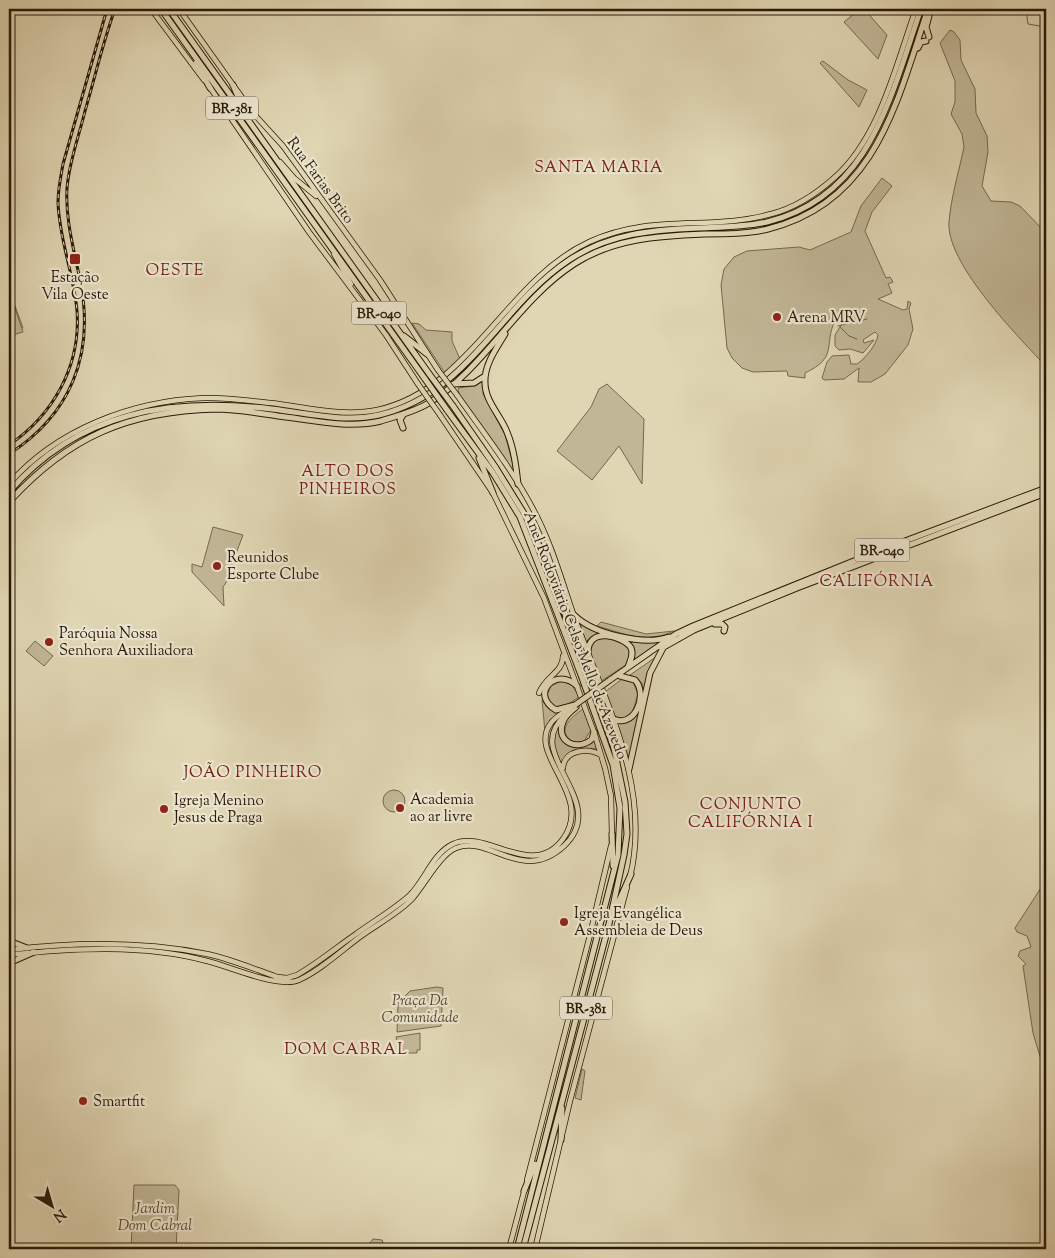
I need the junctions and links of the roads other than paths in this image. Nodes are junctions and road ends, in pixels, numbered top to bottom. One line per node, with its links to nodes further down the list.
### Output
1 (151, 9): 11 (main road, Anel Rodoviário Celso Mello de Azevedo)
2 (160, 9): 8 (highway, Anel Rodoviário Celso Mello de Azevedo)
3 (169, 9): 12 (highway, Anel Rodoviário Celso Mello de Azevedo / BR-040)
4 (179, 9): 10 (main road, Rua Farias Brito)
5 (916, 9): 27 (main road)
6 (922, 9): 30 (highway)
7 (929, 9): 9 (highway); 9 (highway)
8 (188, 47): 11 (highway); 14 (highway, Anel Rodoviário Celso Mello de Azevedo / BR-381)
9 (909, 64): 18 (highway)
10 (233, 85): 12 (highway); 15 (main road, Rua Farias Brito)
11 (210, 88): 17 (main road, Anel Rodoviário Celso Mello de Azevedo)
12 (248, 120): 13 (highway, Anel Rodoviário Celso Mello de Azevedo / BR-040)
13 (275, 158): 15 (main road); 16 (highway, Anel Rodoviário Celso Mello de Azevedo / BR-040)
14 (276, 169): 16 (highway, Anel Rodoviário Celso Mello de Azevedo / BR-040)
15 (321, 200): 20 (main road, Rua Farias Brito)
16 (334, 243): 17 (main road); 19 (highway, Anel Rodoviário Celso Mello de Azevedo / BR-040); 26 (highway, Anel Rodoviário Celso Mello de Azevedo / BR-040, bridge)
17 (353, 290): 31 (main road, Anel Rodoviário Celso Mello de Azevedo, bridge)
18 (509, 325): 22 (highway); 23 (highway)
19 (398, 331): 20 (highway); 52 (highway, Anel Rodoviário Celso Mello de Azevedo / BR-040, bridge)
20 (427, 354): 21 (main road, Rua Farias Brito)
21 (438, 370): 28 (main road, Anel Rodoviário Celso Mello de Azevedo, bridge)
22 (485, 375): 23 (highway); 28 (highway)
23 (453, 384): 24 (highway)
24 (403, 415): 25 (highway); 33 (highway)
25 (403, 428)
26 (471, 442): 31 (highway); 52 (highway, Anel Rodoviário Celso Mello de Azevedo / BR-040)
27 (9, 484)
28 (518, 484): 34 (main road, Anel Rodoviário Celso Mello de Azevedo)
29 (1046, 488): 37 (highway, BR-040)
30 (9, 492)
31 (492, 493): 39 (main road, Anel Rodoviário Celso Mello de Azevedo)
32 (1046, 493): 35 (highway, BR-040)
33 (9, 502)
34 (574, 615): 37 (highway); 40 (main road, Anel Rodoviário Celso Mello de Azevedo)
35 (710, 625): 36 (highway); 38 (highway, BR-040)
36 (724, 631)
37 (676, 634): 41 (highway, BR-040)
38 (664, 647): 42 (highway, BR-040); 53 (highway)
39 (563, 652): 44 (main road, Anel Rodoviário Celso Mello de Azevedo); 45 (main road)
40 (588, 655): 41 (highway); 47 (main road, Anel Rodoviário Celso Mello de Azevedo)
41 (628, 668): 43 (highway, BR-040)
42 (620, 676): 43 (highway, BR-040); 47 (highway)
43 (611, 681): 46 (highway, BR-040, bridge)
44 (577, 686): 46 (highway); 48 (main road, Anel Rodoviário Celso Mello de Azevedo)
45 (539, 694)
46 (575, 706): 48 (highway); 49 (main road); 54 (main road)
47 (611, 718): 53 (main road, Anel Rodoviário Celso Mello de Azevedo)
48 (594, 732): 51 (main road, Anel Rodoviário Celso Mello de Azevedo)
49 (545, 742): 50 (main road); 60 (main road)
50 (543, 752)
51 (601, 754): 54 (main road); 55 (main road, Anel Rodoviário Celso Mello de Azevedo)
52 (616, 764): 57 (highway, Anel Rodoviário Celso Mello de Azevedo / BR-381); 58 (highway, Anel Rodoviário Celso Mello de Azevedo / BR-381)
53 (629, 769): 56 (main road, Anel Rodoviário Celso Mello de Azevedo)
54 (562, 770): 64 (main road)
55 (612, 834): 57 (highway); 70 (main road, Anel Rodoviário Celso Mello de Azevedo)
56 (630, 874): 58 (highway); 68 (main road, Anel Rodoviário Celso Mello de Azevedo)
57 (613, 878): 69 (highway, Anel Rodoviário Celso Mello de Azevedo / BR-381)
58 (609, 924): 67 (highway, Anel Rodoviário Celso Mello de Azevedo / BR-381)
59 (9, 941): 61 (highway)
60 (60, 946): 61 (main road); 64 (main road)
61 (27, 948): 62 (main road)
62 (9, 950)
63 (34, 952): 64 (main road); 65 (main road); 66 (highway)
64 (44, 952)
65 (9, 955)
66 (9, 963)
67 (562, 1097): 68 (highway); 73 (highway, Anel Rodoviário Celso Mello de Azevedo / BR-381)
68 (561, 1140): 74 (main road, Anel Rodoviário Celso Mello de Azevedo)
69 (542, 1148): 70 (highway); 72 (highway, Anel Rodoviário Celso Mello de Azevedo / BR-381)
70 (524, 1191): 71 (main road, Anel Rodoviário Celso Mello de Azevedo)
71 (509, 1249)
72 (516, 1249)
73 (523, 1249)
74 (535, 1249)

